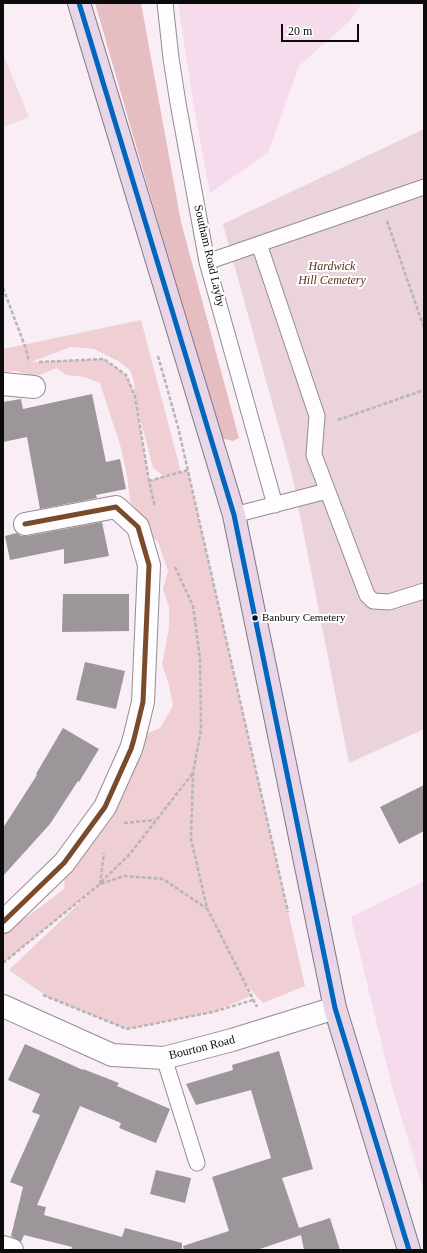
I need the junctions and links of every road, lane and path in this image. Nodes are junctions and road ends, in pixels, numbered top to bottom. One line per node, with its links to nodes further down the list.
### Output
1 (79, 3): 19 (highway)
2 (165, 3): 6 (lane, Southam Road Layby)
3 (424, 187): 4 (lane)
4 (380, 202): 5 (lane); 8 (path)
5 (259, 244): 6 (lane); 14 (lane)
6 (207, 262): 18 (lane, Southam Road Layby)
7 (3, 288): 10 (path)
8 (424, 328)
9 (157, 352): 15 (path)
10 (29, 362)
11 (3, 384): 12 (street)
12 (34, 387)
13 (424, 390): 14 (path)
14 (316, 428): 17 (lane)
15 (188, 470): 16 (path); 24 (path)
16 (149, 481)
17 (327, 491): 18 (lane); 21 (lane)
18 (275, 505): 19 (lane)
19 (234, 515): 29 (highway)
20 (25, 524): 25 (street)
21 (424, 591)
22 (100, 884): 23 (path); 23 (path); 26 (path)
23 (207, 908): 28 (path)
24 (290, 919)
25 (3, 922)
26 (3, 963)
27 (42, 995): 28 (path)
28 (254, 1000): 31 (path)
29 (335, 1008): 31 (street, Bourton Road); 36 (highway)
30 (5, 1012): 32 (street, Bourton Road)
31 (268, 1029): 32 (street, Bourton Road)
32 (164, 1058): 33 (lane)
33 (197, 1163)
34 (3, 1247): 35 (street)
35 (12, 1250)
36 (409, 1250)

